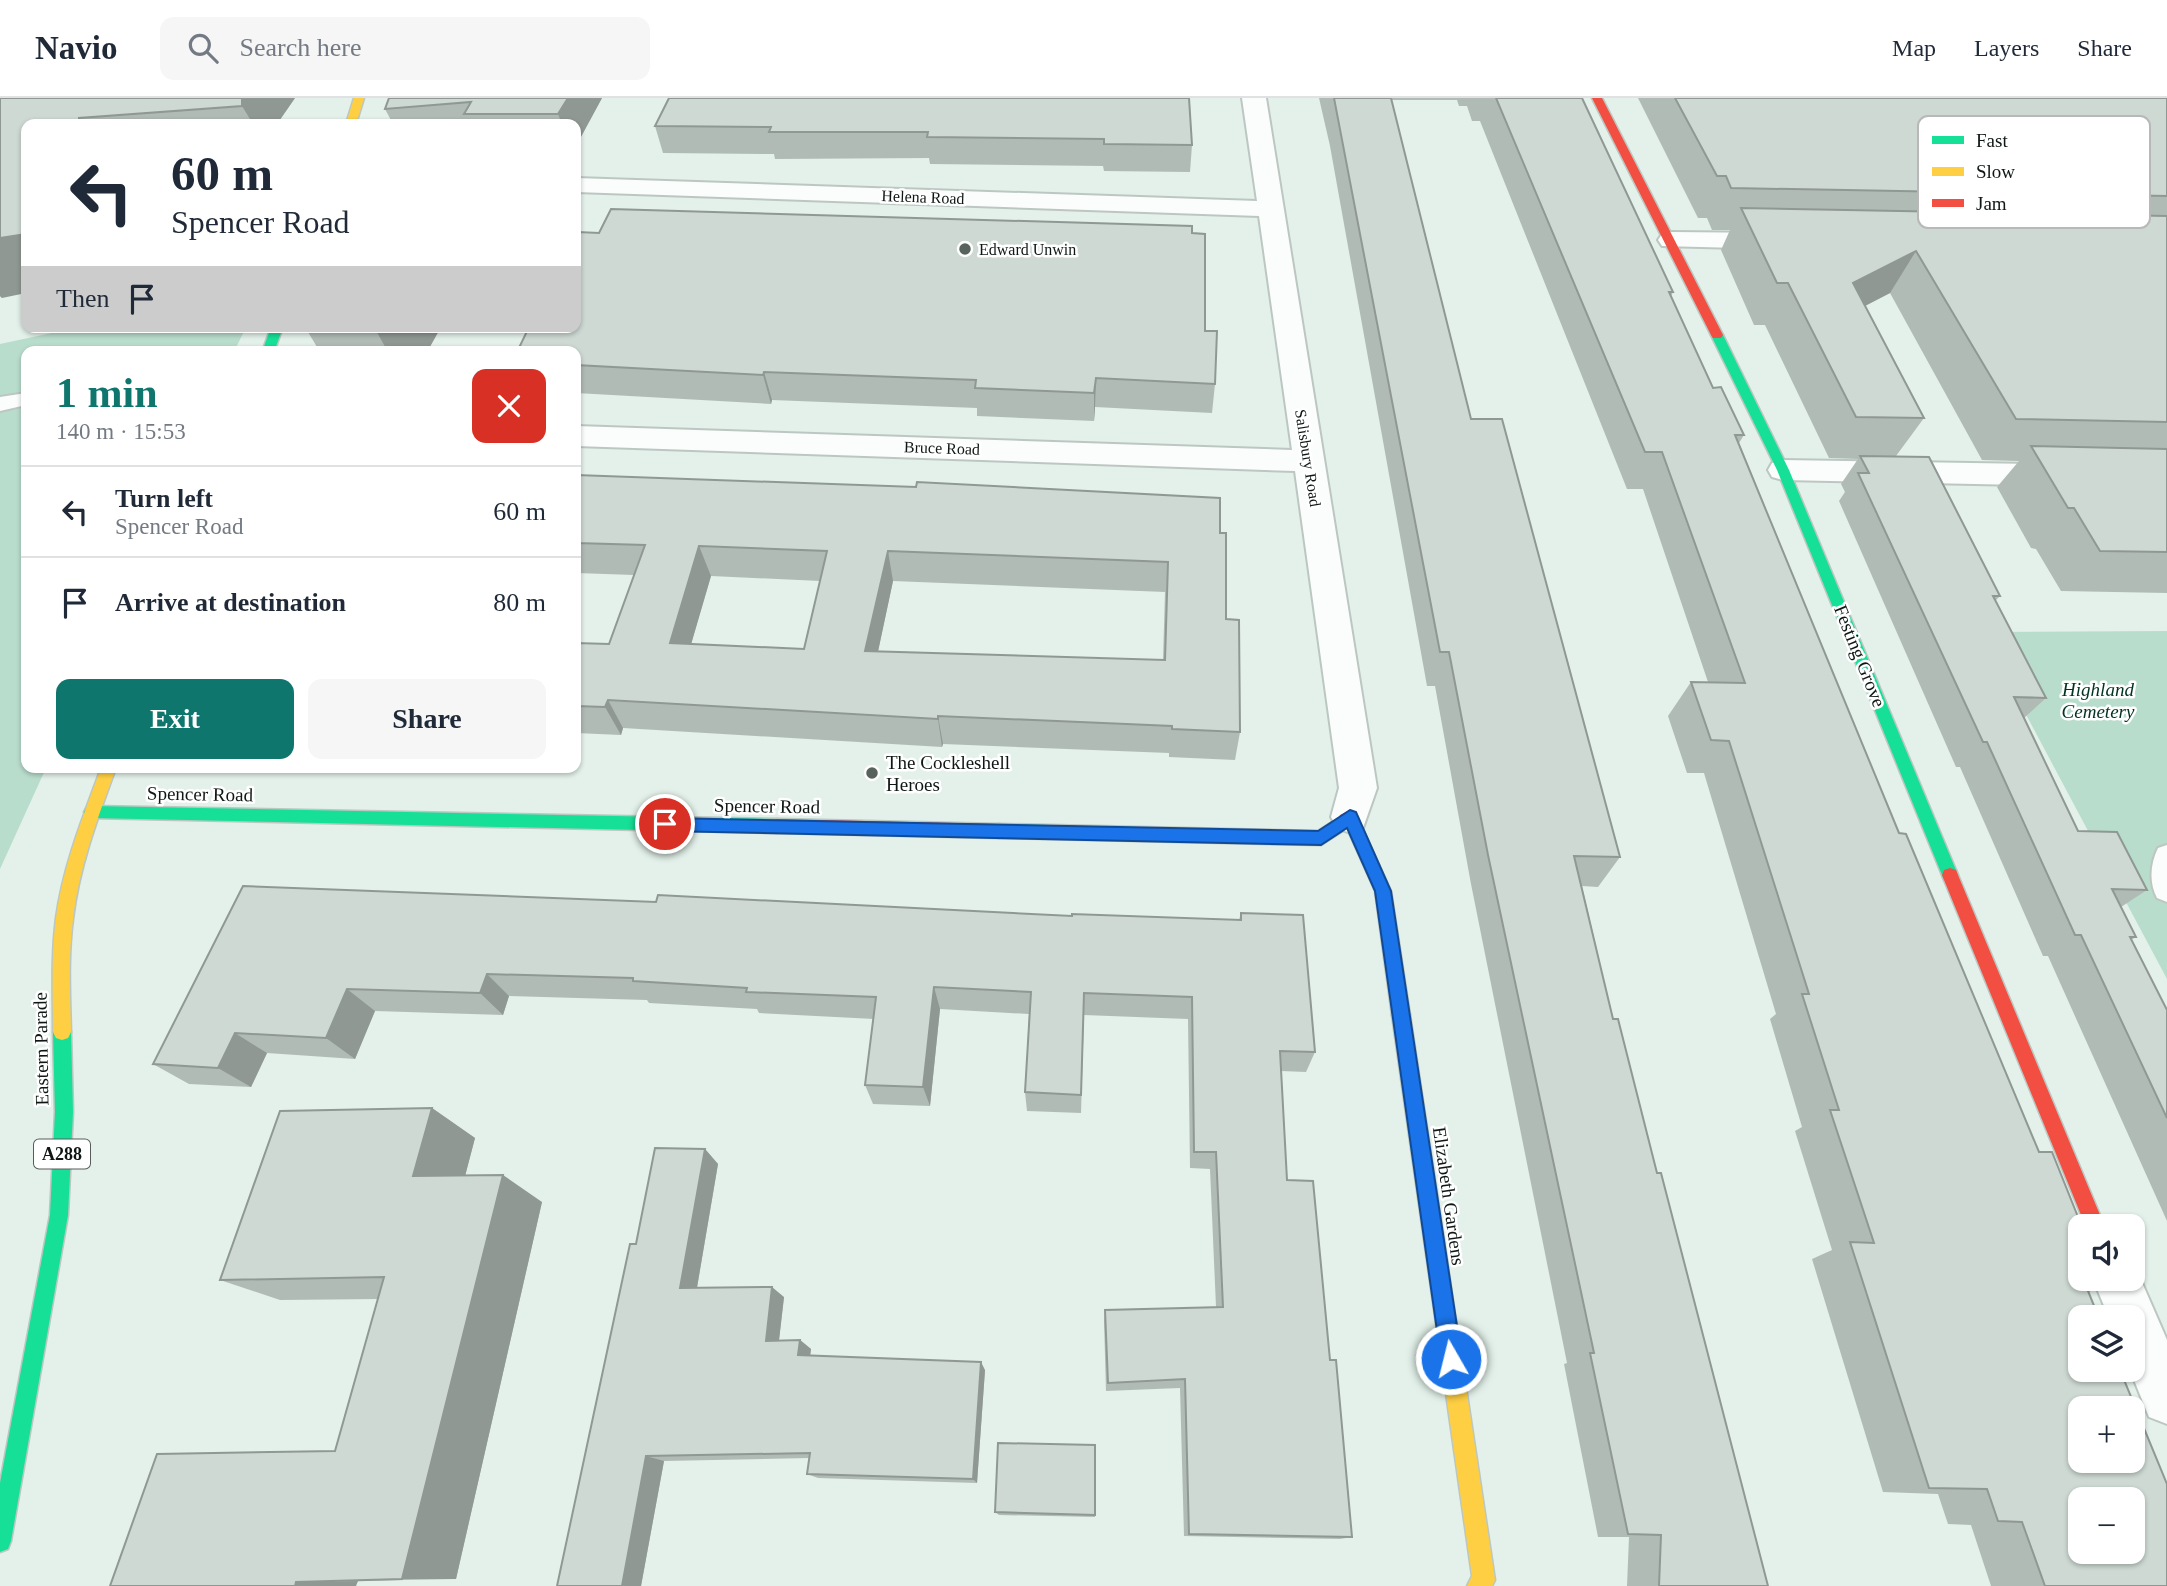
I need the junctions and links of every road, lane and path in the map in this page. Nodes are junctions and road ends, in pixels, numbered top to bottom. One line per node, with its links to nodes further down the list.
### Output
1 (359, 98): 4 (street)
2 (1254, 98): 6 (street, Salisbury Road)
3 (1597, 98): 7 (street, Festing Grove)
4 (353, 119)
5 (581, 185): 6 (street, Helena Road)
6 (1270, 209): 12 (street, Salisbury Road)
7 (1671, 240): 8 (street); 13 (street, Festing Grove)
8 (1809, 242)
9 (21, 400): 10 (lane)
10 (0, 404)
11 (581, 436): 12 (street, Bruce Road)
12 (1308, 461): 17 (street, Salisbury Road)
13 (1783, 470): 14 (street); 20 (street, Festing Grove)
14 (2167, 477)
15 (107, 773): 16 (street, Eastern Parade / A288)
16 (92, 813): 17 (street, Spencer Road); 23 (street, Eastern Parade / A288)
17 (1350, 817): 24 (street, Elizabeth Gardens)
18 (2167, 856): 19 (lane)
19 (2167, 890)
20 (2091, 1214)
21 (2145, 1347): 22 (street)
22 (2167, 1399)
23 (0, 1541)
24 (1478, 1586)

